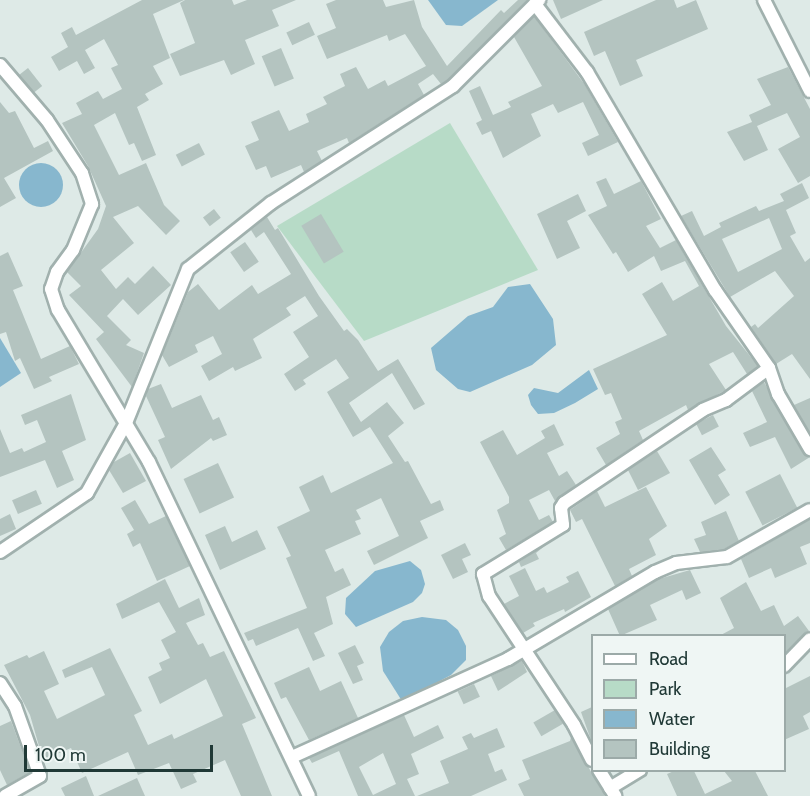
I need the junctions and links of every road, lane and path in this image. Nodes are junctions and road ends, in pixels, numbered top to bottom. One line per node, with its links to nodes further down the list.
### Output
1 (764, 0): 4 (street)
2 (537, 2): 5 (street); 6 (street)
3 (0, 65): 6 (street)
4 (810, 91)
5 (769, 368): 7 (street); 11 (street)
6 (126, 423): 9 (street); 14 (street)
7 (810, 448)
8 (810, 510): 11 (street)
9 (0, 552)
10 (810, 639): 12 (street)
11 (523, 650): 14 (street); 15 (street)
12 (786, 664)
13 (0, 682): 19 (street)
14 (292, 757): 20 (street)
15 (591, 758)
16 (600, 772): 18 (street)
17 (639, 772): 18 (street)
18 (613, 792)
19 (5, 796)
20 (309, 796)

